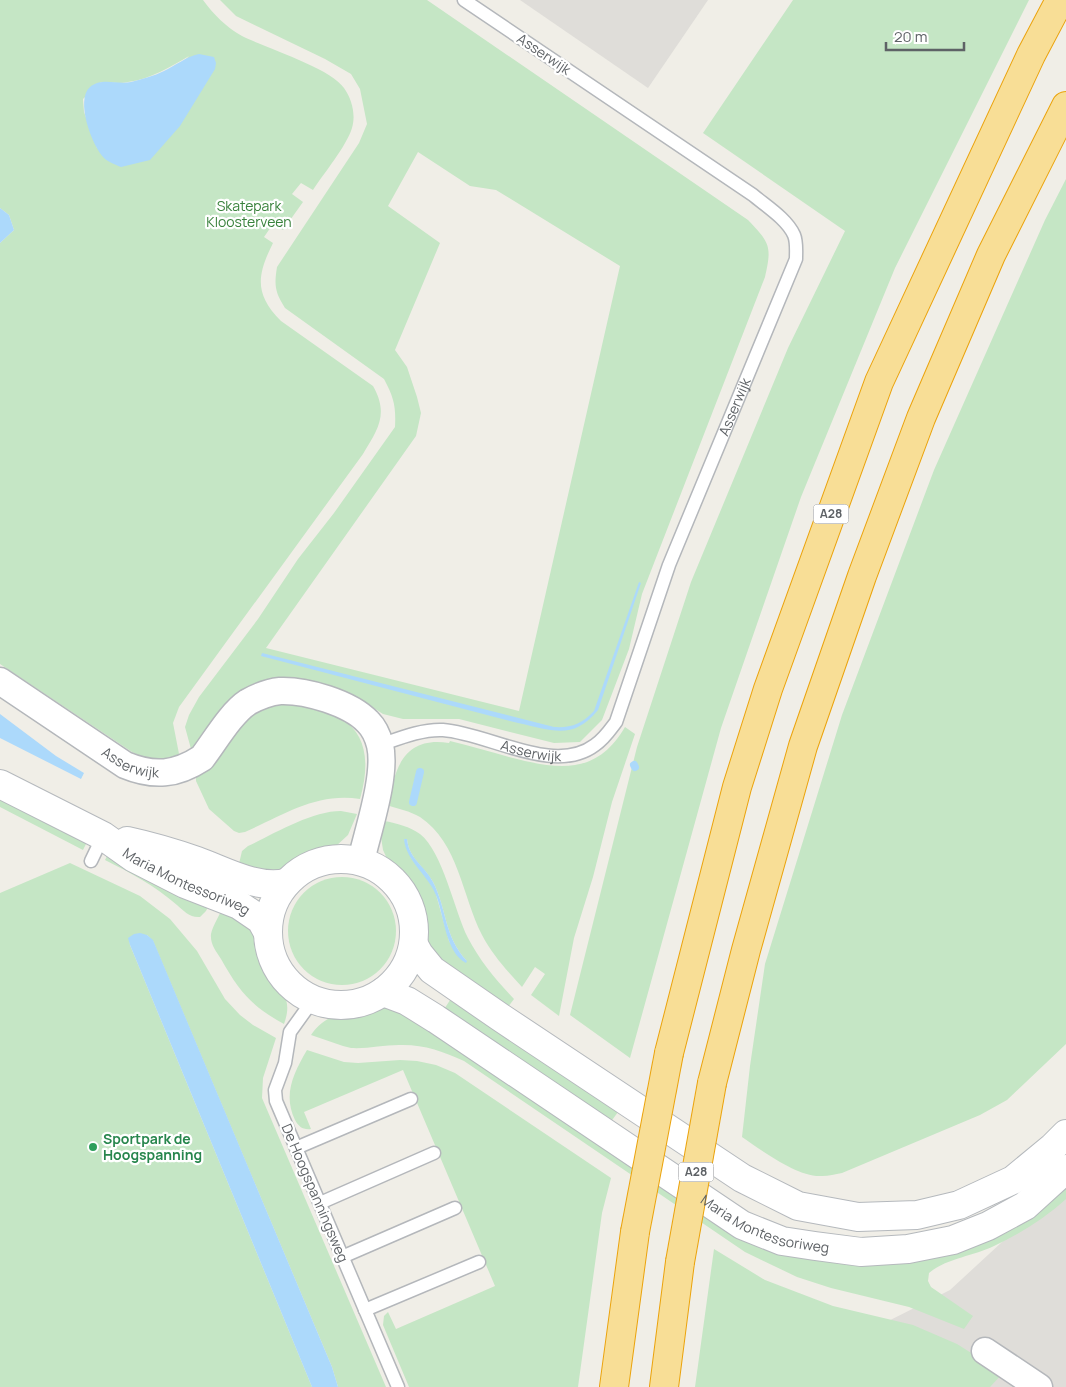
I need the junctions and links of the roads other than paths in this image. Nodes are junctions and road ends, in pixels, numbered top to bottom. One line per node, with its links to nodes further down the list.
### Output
1 (464, 0): 5 (lane, Asserwijk)
2 (1060, 0): 27 (highway, A28, bridge)
3 (1066, 106): 28 (highway, A28, bridge)
4 (0, 682): 5 (street, Asserwijk)
5 (380, 745): 9 (street, Asserwijk)
6 (0, 784): 7 (street, Maria Montessoriweg)
7 (103, 836): 8 (lane); 10 (street, Maria Montessoriweg); 11 (street, Maria Montessoriweg)
8 (91, 861)
9 (361, 861): 10 (street); 12 (street)
10 (286, 883): 11 (street)
11 (268, 931): 14 (street)
12 (414, 945): 13 (street); 16 (street, Maria Montessoriweg)
13 (383, 992): 14 (street); 19 (street, Maria Montessoriweg)
14 (313, 1000): 17 (lane, De Hoogspanningsweg)
15 (411, 1099): 17 (lane)
16 (1066, 1134)
17 (296, 1148): 20 (lane, De Hoogspanningsweg)
18 (434, 1153): 20 (lane)
19 (1066, 1169)
20 (320, 1203): 22 (lane, De Hoogspanningsweg)
21 (455, 1208): 22 (lane)
22 (342, 1257): 24 (lane, De Hoogspanningsweg)
23 (479, 1262): 24 (lane)
24 (365, 1310): 26 (lane, De Hoogspanningsweg)
25 (985, 1351): 29 (street)
26 (398, 1387)
27 (614, 1387)
28 (664, 1387)
29 (1039, 1387)

